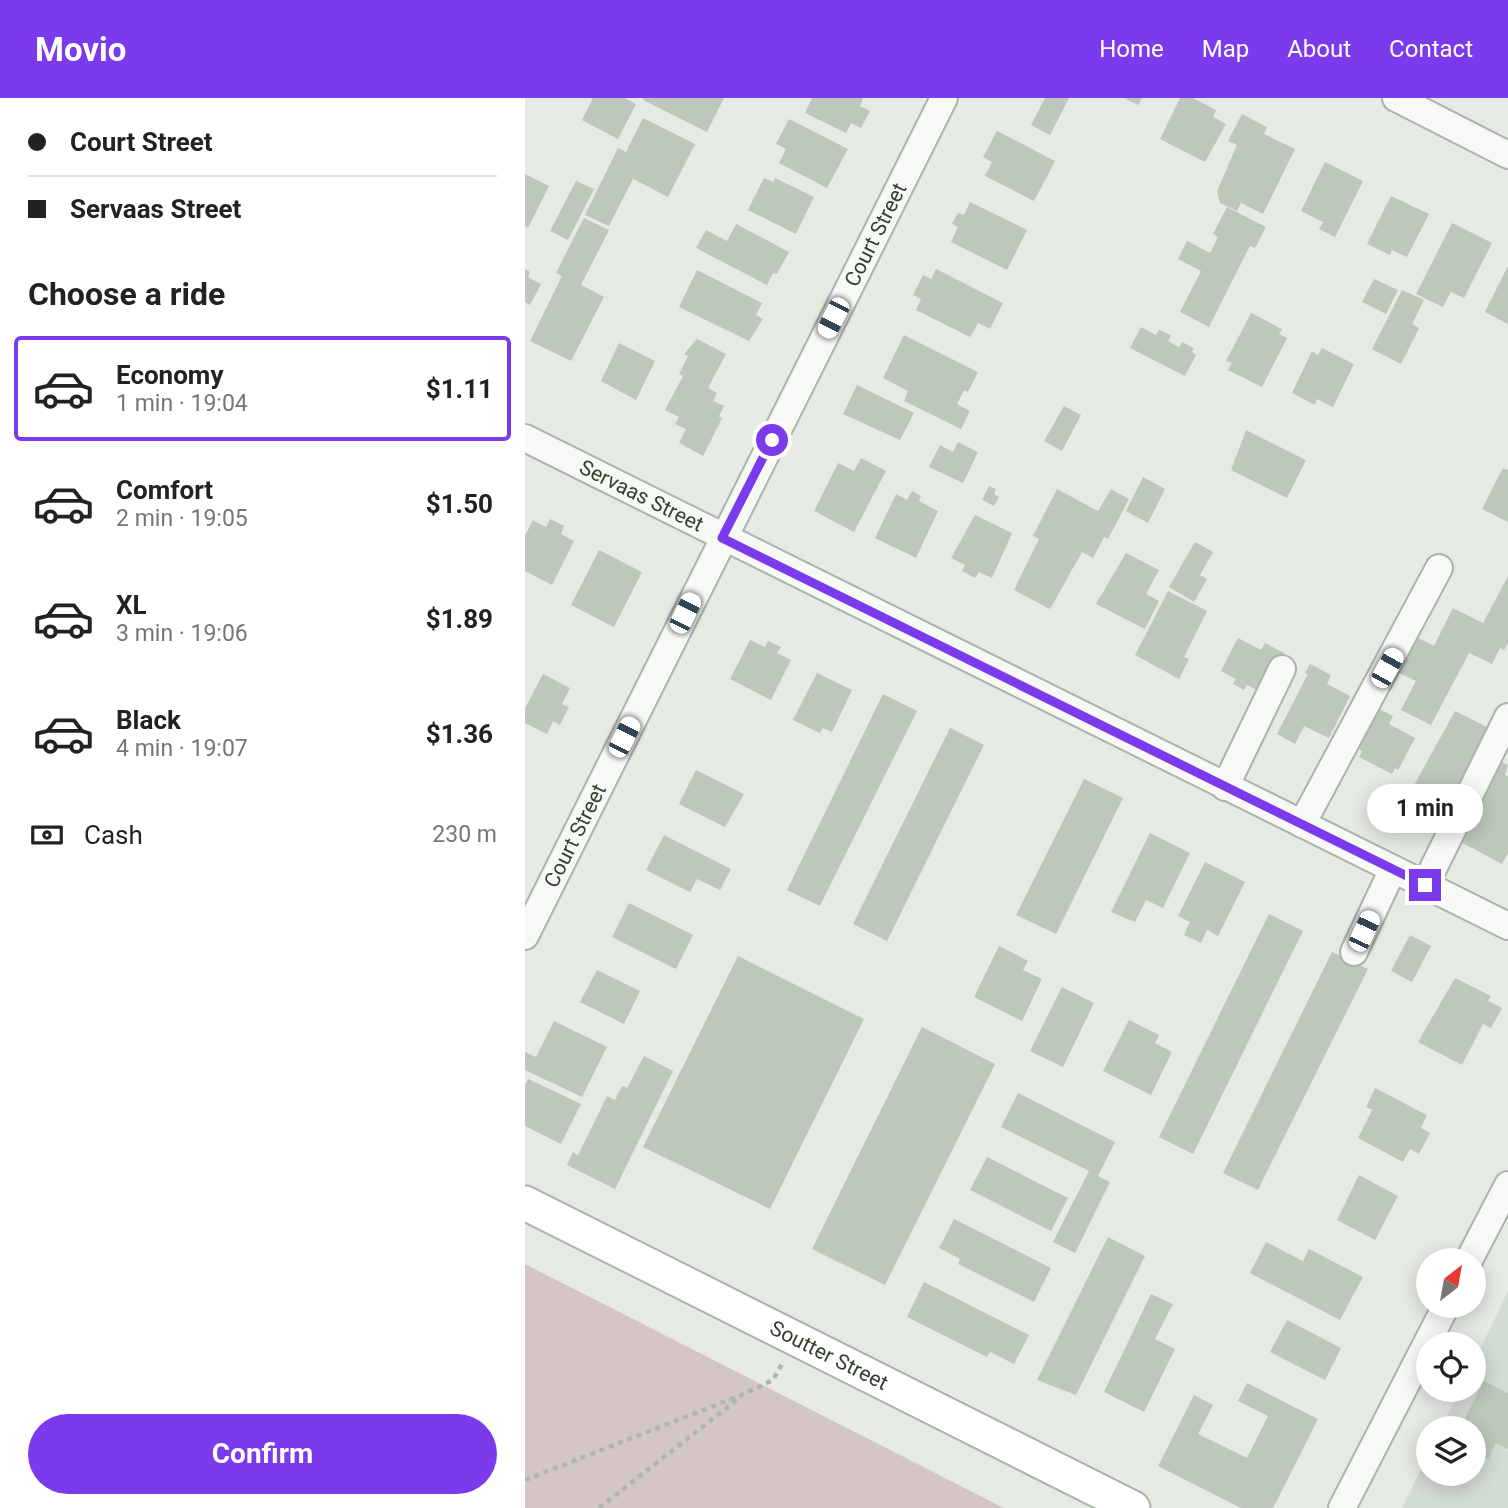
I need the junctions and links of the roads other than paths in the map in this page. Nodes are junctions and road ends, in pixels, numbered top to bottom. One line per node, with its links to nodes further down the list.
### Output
1 (944, 98): 5 (street, Court Street)
2 (1396, 98): 3 (street)
3 (1508, 155)
4 (525, 438): 5 (street, Servaas Street)
5 (722, 538): 9 (street, Servaas Street); 14 (street, Court Street)
6 (1439, 568): 10 (street)
7 (1282, 669): 9 (street)
8 (1508, 717): 12 (street)
9 (1225, 787): 10 (street, Servaas Street)
10 (1302, 824): 11 (street, Servaas Street)
11 (1393, 869): 12 (street, Servaas Street); 15 (street)
12 (1425, 885): 13 (street, Servaas Street)
13 (1508, 926)
14 (525, 936)
15 (1354, 952)
16 (1508, 1185): 18 (street)
17 (525, 1203): 20 (main road, Soutter Street)
18 (1475, 1248)
19 (1440, 1318): 21 (street)
20 (1133, 1508)
21 (1342, 1508)

